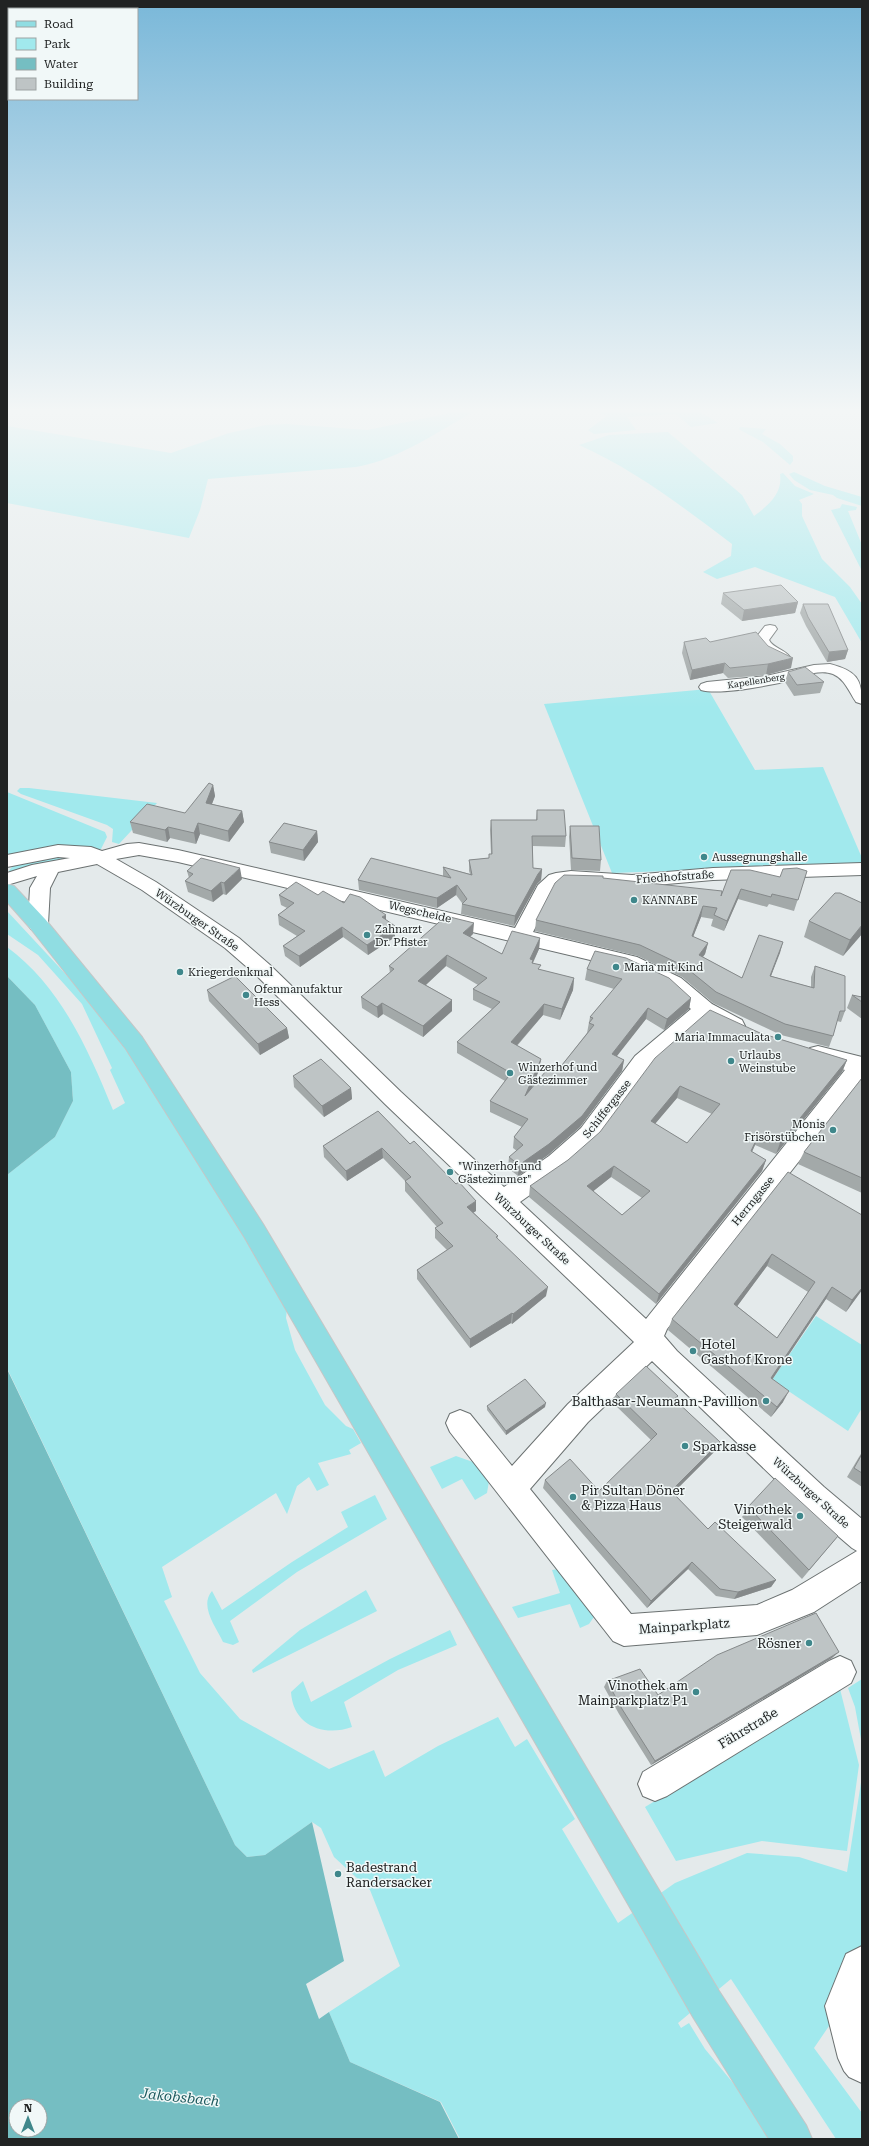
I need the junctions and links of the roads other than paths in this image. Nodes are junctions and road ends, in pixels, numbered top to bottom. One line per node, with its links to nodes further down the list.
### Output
1 (770, 629): 2 (street)
2 (816, 669): 3 (street, Kapellenberg); 4 (street, Kapellenberg)
3 (707, 688)
4 (862, 699)
5 (99, 858): 6 (street, Würzburger Straße); 7 (street); 12 (street, Wegscheide); 17 (street, Würzburger Straße)
6 (7, 861)
7 (51, 868): 9 (street); 11 (street)
8 (862, 869): 12 (street, Friedhofstraße)
9 (7, 879)
10 (7, 890): 11 (main road)
11 (38, 924): 27 (main road)
12 (521, 936): 13 (street, Wegscheide)
13 (705, 1009): 14 (street, Wegscheide); 17 (street, Schiffergasse)
14 (755, 1035)
15 (799, 1049): 16 (street)
16 (861, 1066): 18 (street, Herrngasse)
17 (502, 1202): 18 (street, Würzburger Straße)
18 (650, 1340): 20 (street); 21 (street, Würzburger Straße)
19 (460, 1423): 20 (street, Mainparkplatz)
20 (512, 1488): 22 (street, Mainparkplatz)
21 (862, 1538)
22 (862, 1564)
23 (840, 1672): 24 (street, Fährstraße)
24 (655, 1784)
25 (862, 1964): 26 (street)
26 (862, 2064)
27 (792, 2139)

